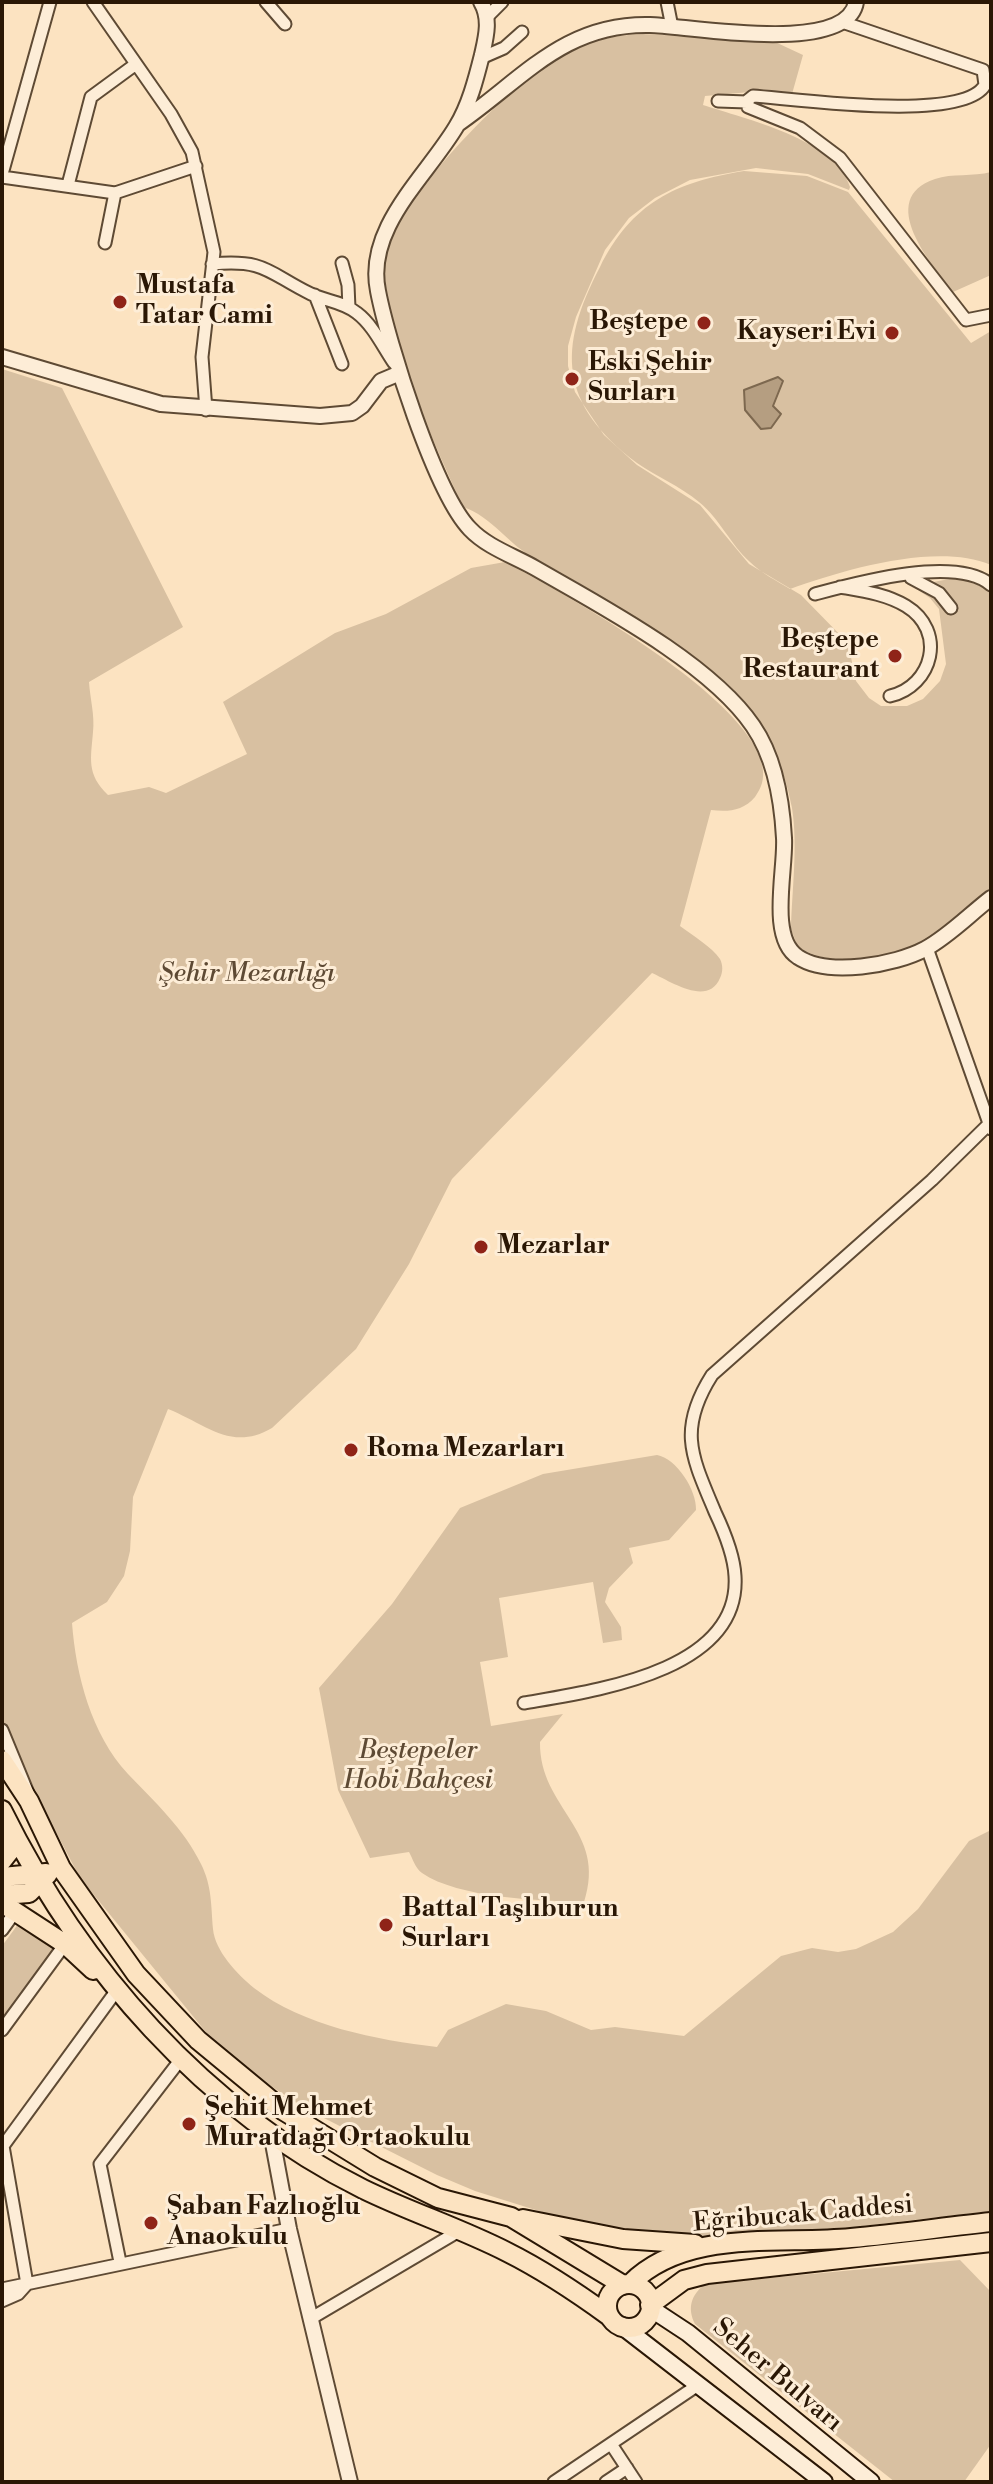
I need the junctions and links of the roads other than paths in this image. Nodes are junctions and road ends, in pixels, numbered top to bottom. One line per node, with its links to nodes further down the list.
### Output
1 (50, 2): 20 (street)
2 (93, 2): 14 (street)
3 (266, 2): 10 (street)
4 (481, 2): 8 (street)
5 (502, 2): 8 (street)
6 (667, 2): 11 (street)
7 (856, 2): 9 (street)
8 (487, 17): 13 (street)
9 (845, 23): 11 (street); 15 (street)
10 (285, 24)
11 (672, 27): 18 (street)
12 (522, 32): 13 (street)
13 (481, 58): 18 (street)
14 (136, 64): 19 (street); 21 (street)
15 (989, 80): 17 (street)
16 (718, 101): 17 (street)
17 (747, 102): 28 (street)
18 (458, 124): 31 (street)
19 (196, 166): 22 (street); 25 (street)
20 (2, 175): 21 (street)
21 (68, 185): 22 (street)
22 (115, 193): 23 (street)
23 (105, 243)
24 (342, 263): 27 (street)
25 (212, 264): 26 (street); 32 (street)
26 (315, 295): 27 (street); 30 (street)
27 (349, 308): 31 (street)
28 (991, 315)
29 (2, 357): 32 (street)
30 (342, 364)
31 (400, 373): 32 (street); 40 (street)
32 (206, 410)
33 (906, 576): 34 (street); 35 (street); 37 (street)
34 (991, 585)
35 (840, 587): 36 (street); 38 (street)
36 (815, 594)
37 (951, 608)
38 (890, 696)
39 (991, 898): 40 (street)
40 (927, 948): 41 (street)
41 (990, 1127): 42 (street)
42 (524, 1703)
43 (2, 1730): 45 (street)
44 (2, 1760): 45 (main road)
45 (29, 1801): 49 (main road)
46 (2, 1810): 47 (main road)
47 (12, 1831): 48 (main road); 49 (main road)
48 (2, 1861)
49 (45, 1871): 50 (main road); 51 (main road); 55 (main road); 61 (main road)
50 (2, 1877)
51 (2, 1895)
52 (8, 1908): 53 (street); 54 (main road)
53 (2, 1930)
54 (65, 1944): 55 (main road); 56 (street)
55 (117, 1990): 57 (main road); 59 (street)
56 (2, 2030)
57 (181, 2059): 58 (main road); 69 (street)
58 (272, 2138): 65 (street); 66 (main road)
59 (3, 2146): 60 (street)
60 (6, 2182): 62 (street)
61 (511, 2217): 68 (main road); 71 (main road)
62 (16, 2222): 64 (street); 70 (street)
63 (991, 2222): 68 (main road, Eğribucak Caddesi)
64 (2, 2224)
65 (289, 2229): 69 (street); 75 (street)
66 (459, 2231): 75 (street); 76 (main road)
67 (991, 2242): 74 (main road, Eğribucak Caddesi)
68 (710, 2245): 71 (main road, Eğribucak Caddesi)
69 (120, 2262): 70 (street)
70 (27, 2284): 72 (street); 73 (street)
71 (626, 2284): 74 (main road); 76 (main road)
72 (2, 2289)
73 (2, 2301)
74 (650, 2306): 76 (main road); 87 (main road, Seher Bulvarı)
75 (310, 2319): 78 (street)
76 (616, 2321): 77 (main road, Seher Bulvarı)
77 (698, 2385): 79 (street); 86 (main road, Seher Bulvarı)
78 (337, 2437): 81 (street); 82 (street)
79 (611, 2444): 80 (street); 83 (street)
80 (627, 2468): 84 (street); 85 (street)
81 (350, 2482)
82 (362, 2482)
83 (554, 2482)
84 (606, 2482)
85 (636, 2482)
86 (824, 2482)
87 (871, 2482)

